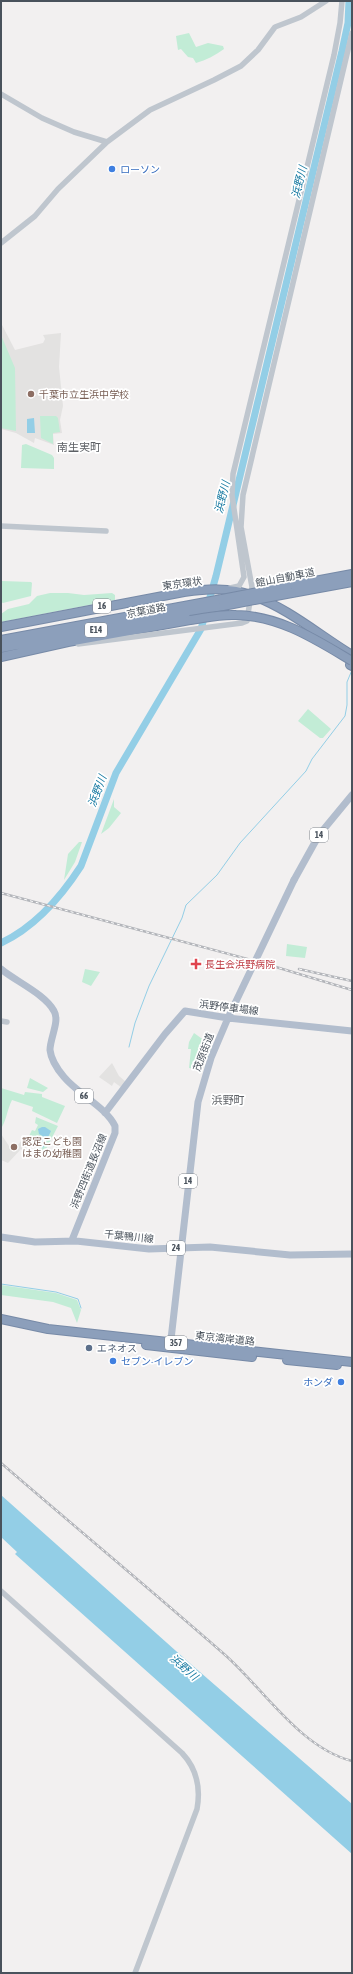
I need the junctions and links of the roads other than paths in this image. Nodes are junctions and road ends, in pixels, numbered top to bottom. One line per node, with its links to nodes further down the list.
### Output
1 (326, 1): 5 (street)
2 (342, 1): 11 (street)
3 (352, 33): 13 (street)
4 (1, 94): 5 (street)
5 (107, 142): 6 (street)
6 (1, 243)
7 (1, 526): 8 (street)
8 (106, 530)
9 (352, 574): 12 (highway, 館山自動車道 / E14)
10 (352, 582): 12 (highway, 館山自動車道 / E14)
11 (219, 590): 13 (highway, 東京環状 / 16); 16 (highway, 東京環状 / 16)
12 (290, 590): 14 (highway, 館山自動車道 / E14, bridge)
13 (251, 595): 19 (street); 20 (highway, 東京環状 / 16)
14 (222, 602): 15 (highway, 京葉道路 / E14)
15 (191, 612): 17 (highway, 京葉道路 / E14); 18 (highway, 京葉道路 / E14); 19 (highway); 22 (highway, bridge)
16 (1, 627)
17 (1, 640)
18 (1, 648)
19 (14, 654): 21 (highway)
20 (352, 655)
21 (1, 656)
22 (351, 664)
23 (352, 795): 25 (main road, 茂原街道 / 14, bridge)
24 (1, 968): 27 (main road, 浜野四街道長沼線 / 66)
25 (228, 1018): 26 (main road, 浜野停車場線); 27 (main road, 浜野停車場線); 30 (main road, 茂原街道 / 14)
26 (352, 1031)
27 (105, 1114): 29 (main road, 浜野四街道長沼線 / 66)
28 (1, 1237): 29 (main road, 千葉鴨川線 / 24)
29 (72, 1240): 30 (main road, 千葉鴨川線 / 24)
30 (181, 1248): 31 (main road, 千葉鴨川線 / 24); 34 (main road, 茂原街道 / 14)
31 (352, 1254)
32 (1, 1319): 34 (highway, 東京湾岸道路 / 357)
33 (1, 1324): 34 (highway, 東京湾岸道路 / 357)
34 (170, 1345): 35 (highway, 東京湾岸道路 / 357); 36 (highway, 東京湾岸道路 / 357)
35 (352, 1362)
36 (352, 1367)
37 (1, 1591): 38 (street)
38 (135, 1973)

